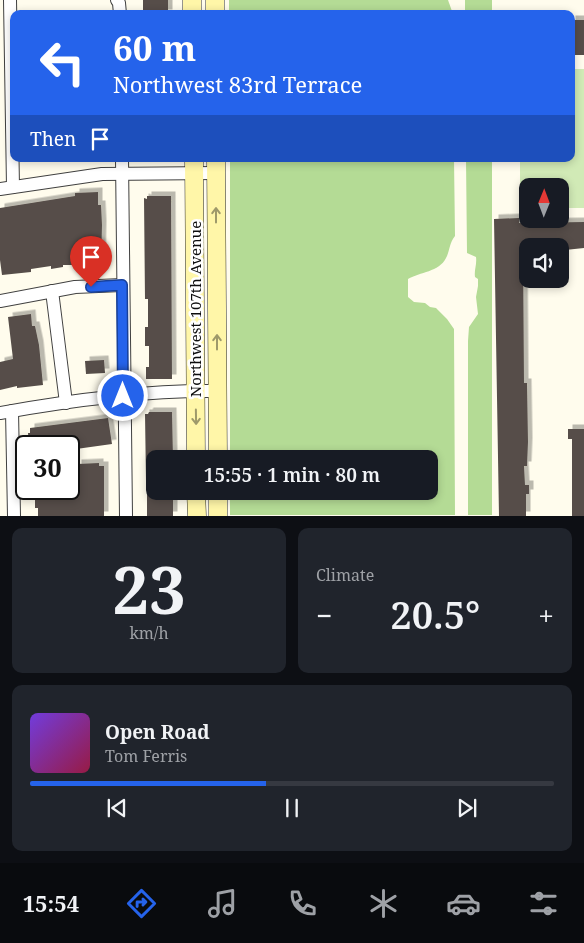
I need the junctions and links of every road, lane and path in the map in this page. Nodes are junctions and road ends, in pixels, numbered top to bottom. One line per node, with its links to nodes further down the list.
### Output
1 (10, 0): 2 (street)
2 (6, 84): 7 (street)
3 (122, 162): 6 (street)
4 (194, 166): 5 (street); 6 (street); 11 (main road, Northwest 107th Avenue)
5 (216, 166): 12 (main road, Northwest 107th Avenue, one-way to 5)
6 (122, 174): 7 (street); 8 (street)
7 (6, 188)
8 (122, 285): 9 (street); 13 (street)
9 (52, 291): 10 (street); 14 (street)
10 (0, 301)
11 (196, 390): 12 (street); 13 (street); 16 (main road, Northwest 107th Avenue, one-way to 16)
12 (218, 391): 17 (main road, Northwest 107th Avenue)
13 (123, 396): 14 (street); 21 (street)
14 (66, 403): 15 (street)
15 (6, 412): 20 (street)
16 (196, 450)
17 (218, 450)
18 (196, 500): 22 (main road)
19 (218, 500): 23 (main road)
20 (14, 516)
21 (126, 516)
22 (197, 516)
23 (218, 516)

